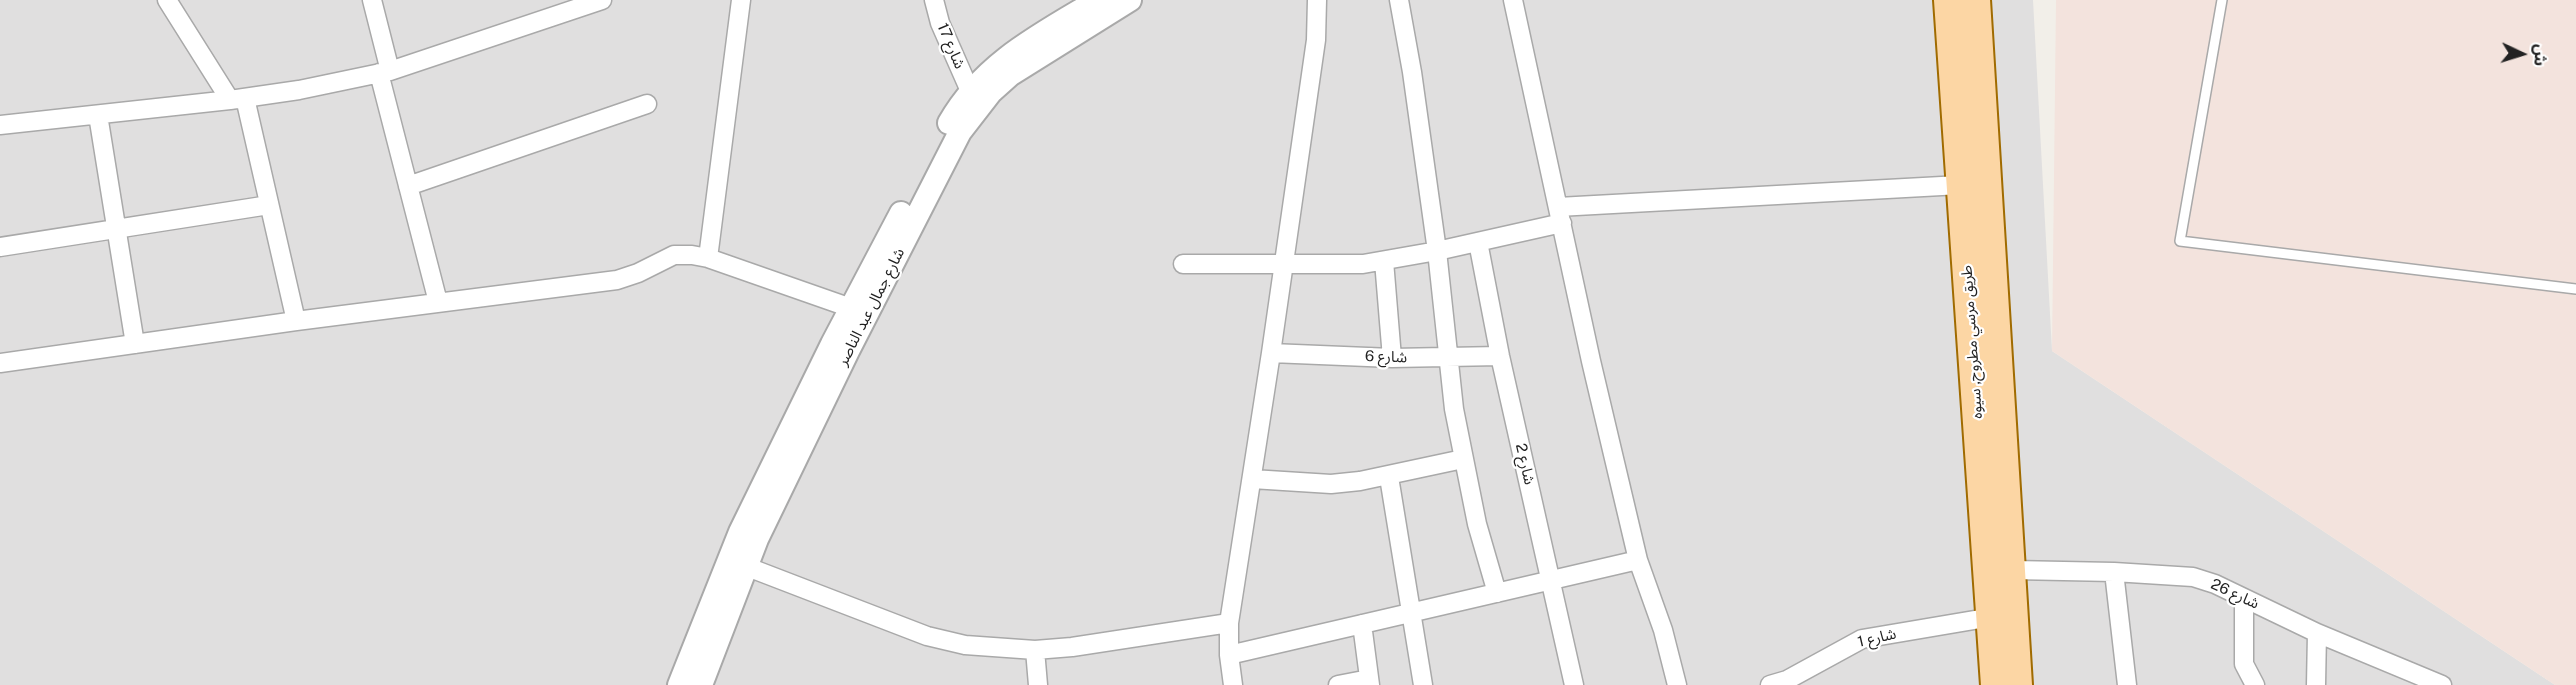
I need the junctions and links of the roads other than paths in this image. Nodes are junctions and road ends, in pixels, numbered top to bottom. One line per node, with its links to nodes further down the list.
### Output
1 (166, 0): 17 (street)
2 (372, 0): 15 (street)
3 (602, 0): 14 (street)
4 (741, 0): 29 (street)
5 (934, 0): 16 (street, شارع 17)
6 (1098, 0): 16 (street, شارع جمال عبد الناصر)
7 (1130, 0): 38 (street, شارع جمال عبد الناصر)
8 (1317, 0): 32 (street)
9 (1399, 0): 28 (street)
10 (1513, 0): 24 (street)
11 (1948, 0): 21 (main road, طريق مرسي مطروح, سيوه)
12 (1976, 0): 49 (main road, طريق مرسي مطروح, سيوه)
13 (2222, 0): 33 (lane)
14 (575, 4): 15 (street)
15 (384, 72): 17 (street); 22 (street)
16 (970, 91): 35 (street, شارع جمال عبد الناصر)
17 (237, 99): 19 (street); 23 (street)
18 (647, 104): 22 (street)
19 (98, 115): 20 (street); 25 (street)
20 (0, 125)
21 (1960, 185): 24 (street); 55 (main road, طريق مرسي مطروح, سيوه)
22 (408, 186): 34 (street)
23 (269, 205): 25 (street); 36 (street)
24 (1560, 215): 26 (street); 47 (street)
25 (115, 228): 27 (street); 37 (street)
26 (1478, 242): 28 (street); 40 (street, شارع 2)
27 (0, 247)
28 (1437, 251): 30 (street); 42 (street)
29 (708, 258): 34 (street); 35 (street)
30 (1384, 261): 32 (street); 41 (street)
31 (1183, 264): 32 (street)
32 (1284, 264): 39 (street)
33 (2576, 289)
34 (438, 302): 36 (street)
35 (851, 308): 38 (street, شارع جمال عبد الناصر)
36 (296, 321): 37 (street)
37 (135, 344): 43 (street)
38 (840, 348): 48 (street, شارع جمال عبد الناصر); 62 (street, شارع جمال عبد الناصر)
39 (1271, 353): 41 (street, شارع 6); 46 (street)
40 (1500, 356): 42 (street, شارع 6); 51 (street, شارع 2)
41 (1392, 358): 42 (street, شارع 6)
42 (1448, 359): 44 (street)
43 (0, 363)
44 (1462, 459): 45 (street); 52 (street)
45 (1389, 477): 46 (street); 54 (street)
46 (1252, 479): 56 (street)
47 (1638, 560): 51 (street); 69 (street)
48 (745, 566): 59 (street); 63 (street, شارع جمال عبد الناصر)
49 (2013, 570): 50 (street, شارع 26); 72 (main road, طريق مرسي مطروح, سيوه)
50 (2114, 572): 53 (street, شارع 26); 73 (street)
51 (1551, 580): 52 (street); 68 (street, شارع 2)
52 (1497, 593): 54 (street)
53 (2244, 598): 58 (street, شارع 26); 74 (street)
54 (1413, 612): 57 (street); 67 (street)
55 (1992, 617): 70 (street, شارع 1); 71 (main road, طريق مرسي مطروح, سيوه)
56 (1229, 623): 59 (street); 60 (street)
57 (1362, 624): 60 (street); 61 (street)
58 (2317, 633): 75 (street); 76 (street, شارع 26)
59 (1035, 650): 64 (street)
60 (1229, 655): 65 (street)
61 (1369, 682): 66 (street)
62 (679, 685)
63 (701, 685)
64 (1038, 685)
65 (1233, 685)
66 (1338, 685)
67 (1423, 685)
68 (1574, 685)
69 (1677, 685)
70 (1770, 685)
71 (1995, 685)
72 (2018, 685)
73 (2127, 685)
74 (2255, 685)
75 (2316, 685)
76 (2442, 685)

